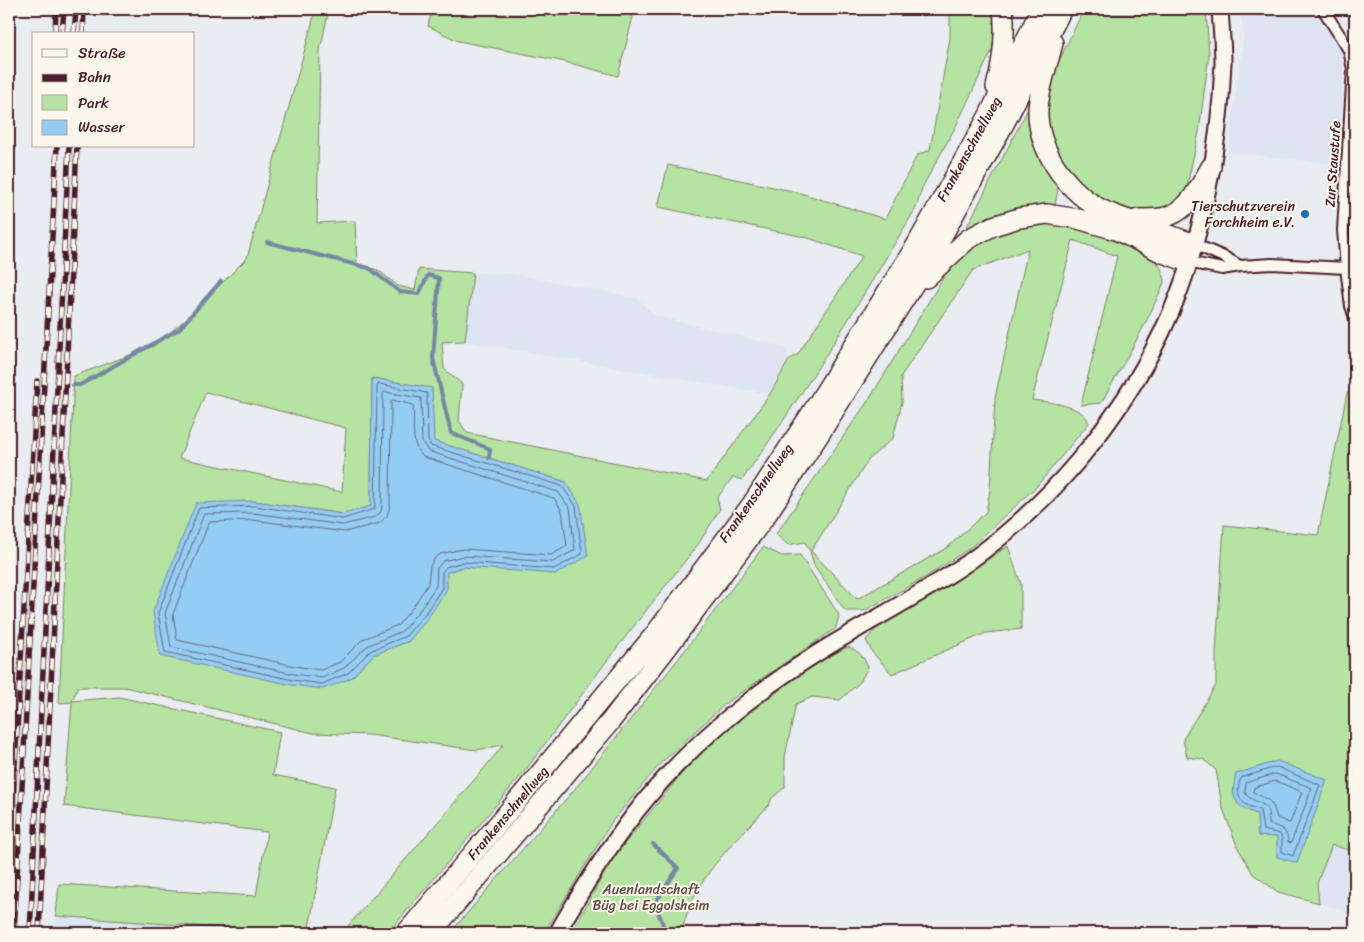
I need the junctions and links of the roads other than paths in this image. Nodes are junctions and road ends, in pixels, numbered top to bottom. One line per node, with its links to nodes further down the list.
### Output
1 (1003, 9): 6 (highway)
2 (1041, 9): 6 (highway, Frankenschnellweg)
3 (1062, 9): 8 (highway); 12 (highway, Frankenschnellweg)
4 (1220, 9): 7 (main road)
5 (1323, 9): 11 (street, Zur Staustufe)
6 (988, 117): 14 (highway, Frankenschnellweg)
7 (1211, 167): 8 (highway); 9 (main road)
8 (1126, 219): 9 (highway)
9 (1191, 253): 10 (street); 10 (street); 12 (highway); 16 (main road)
10 (1240, 266): 11 (street)
11 (1346, 268): 13 (street, Zur Staustufe)
12 (903, 300): 15 (highway, Frankenschnellweg)
13 (1355, 318)
14 (406, 933)
15 (431, 933)
16 (557, 933)

